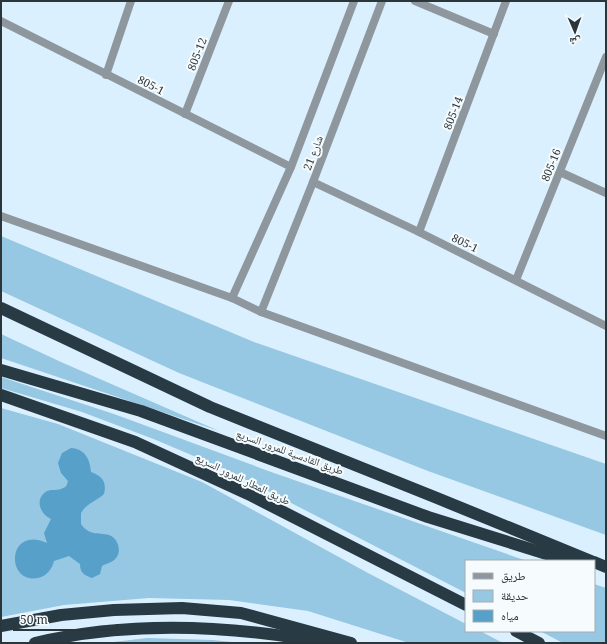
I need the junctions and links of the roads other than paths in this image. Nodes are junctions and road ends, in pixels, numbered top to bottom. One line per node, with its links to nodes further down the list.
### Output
1 (131, 1): 10 (street)
2 (229, 1): 12 (street, 805-12)
3 (354, 1): 13 (street, شارع 21)
4 (382, 1): 15 (street, شارع 21)
5 (415, 1): 8 (street)
6 (506, 1): 8 (street, 805-14)
7 (1, 21): 10 (street, 805-1)
8 (494, 34): 18 (street, 805-14)
9 (606, 57): 11 (street, 805-16)
10 (106, 75): 12 (street, 805-1)
11 (602, 78): 14 (street, 805-16)
12 (185, 114): 13 (street, 805-1)
13 (291, 168): 20 (street, شارع 21)
14 (560, 172): 16 (street); 19 (street, 805-16)
15 (313, 182): 18 (street, 805-1); 22 (street, شارع 21)
16 (606, 193)
17 (1, 216): 20 (street)
18 (419, 232): 19 (street, 805-1)
19 (516, 280): 23 (street, 805-1)
20 (232, 298): 22 (street)
21 (1, 308): 28 (highway)
22 (261, 312): 26 (street)
23 (606, 326)
24 (1, 370): 27 (highway, طريق القادسية للمرور السريع)
25 (1, 395): 33 (highway, طريق المطار للمرور السريع)
26 (606, 436)
27 (566, 560)
28 (588, 560)
29 (595, 562): 30 (highway)
30 (606, 567)
31 (595, 569): 32 (highway)
32 (606, 572)
33 (465, 604)
34 (1, 626): 38 (highway)
35 (518, 632): 39 (highway)
36 (34, 643): 37 (highway)
37 (328, 643)
38 (351, 643)
39 (539, 643)

